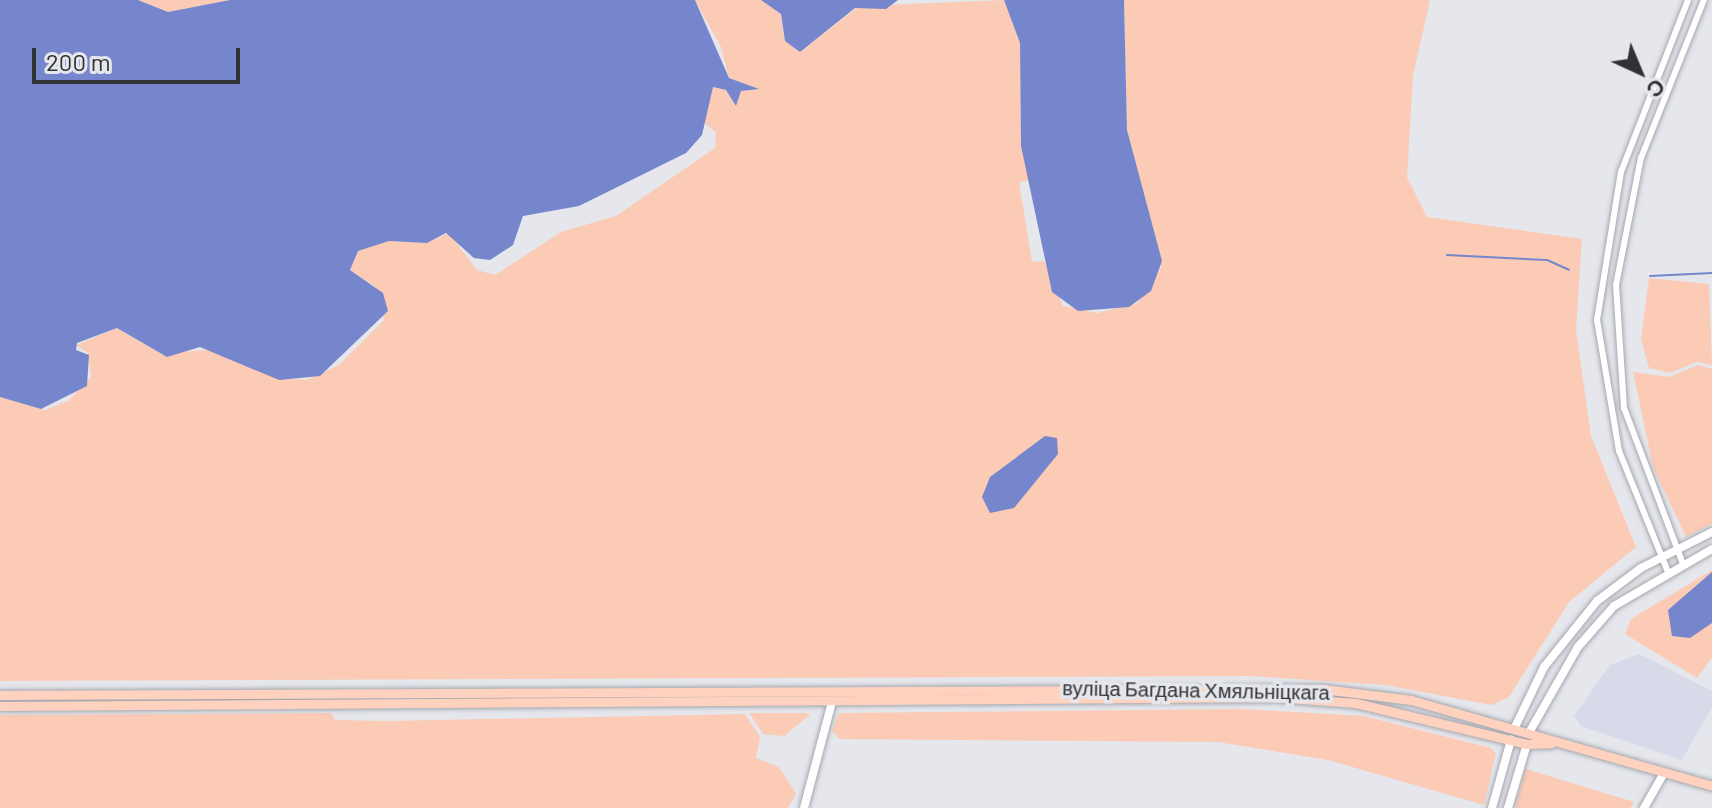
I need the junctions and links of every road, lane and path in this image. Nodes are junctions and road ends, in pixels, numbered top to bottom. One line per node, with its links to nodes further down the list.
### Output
1 (1688, 0): 6 (street)
2 (1704, 0): 4 (street)
3 (1712, 532): 4 (street)
4 (1676, 549): 6 (street); 7 (street)
5 (1712, 549): 7 (street)
6 (1662, 556): 8 (street); 15 (street)
7 (1683, 564): 8 (street)
8 (1668, 572): 16 (street)
9 (833, 690): 10 (main road, вуліца Багдана Хмяльніцкага); 12 (main road); 15 (main road, вуліца Багдана Хмяльніцкага)
10 (345, 691): 11 (main road, вуліца Багдана Хмяльніцкага); 13 (main road)
11 (0, 695)
12 (832, 702): 13 (main road, вуліца Багдана Хмяльніцкага); 17 (main road, вуліца Багдана Хмяльніцкага); 22 (street)
13 (345, 704): 14 (main road, вуліца Багдана Хмяльніцкага)
14 (0, 706)
15 (1515, 727): 16 (main road, вуліца Багдана Хмяльніцкага); 17 (main road)
16 (1530, 731): 18 (main road, вуліца Багдана Хмяльніцкага); 19 (main road)
17 (1511, 740): 19 (main road, вуліца Багдана Хмяльніцкага); 23 (street)
18 (1551, 743): 19 (main road, вуліца Багдана Хмяльніцкага); 20 (main road, вуліца Багдана Хмяльніцкага)
19 (1527, 744): 24 (street)
20 (1664, 773): 21 (main road, вуліца Багдана Хмяльніцкага); 25 (street)
21 (1712, 786)
22 (804, 808)
23 (1492, 808)
24 (1508, 808)
25 (1644, 808)

